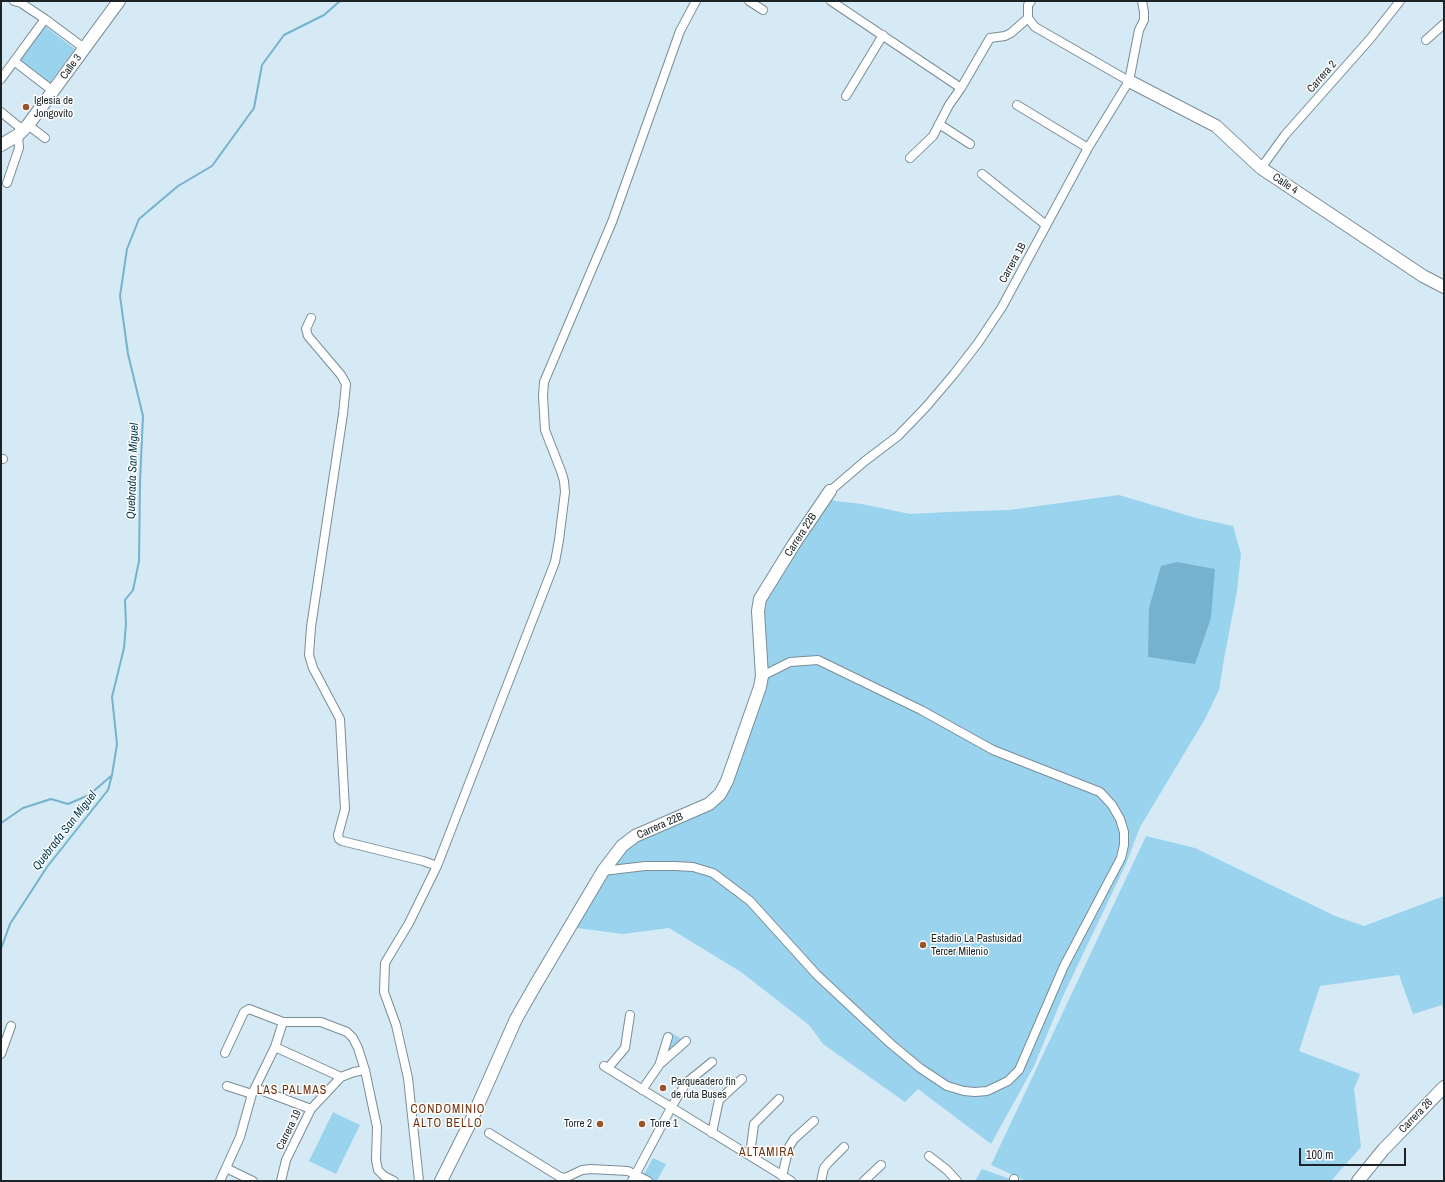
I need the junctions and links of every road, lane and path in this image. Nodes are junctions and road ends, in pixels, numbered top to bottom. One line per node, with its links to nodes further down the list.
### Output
1 (119, 1): 15 (street, Calle 3)
2 (696, 1): 39 (street)
3 (749, 1): 9 (street)
4 (831, 1): 13 (street)
5 (1031, 1): 10 (street)
6 (1142, 1): 18 (street, Carrera 1B)
7 (1400, 1): 31 (street, Carrera 2)
8 (19, 2): 11 (street)
9 (763, 10)
10 (1028, 18): 18 (street); 19 (street)
11 (45, 19): 15 (street); 16 (street)
12 (1444, 24): 14 (street)
13 (883, 35): 19 (street); 21 (street)
14 (1426, 40)
15 (84, 48): 20 (street, Calle 3)
16 (14, 61): 17 (street); 20 (street)
17 (1, 79)
18 (1128, 81): 29 (street, Carrera 1B); 31 (street, Calle 4)
19 (961, 88): 24 (street)
20 (53, 92): 25 (street, Calle 3)
21 (846, 96)
22 (1017, 105): 29 (street)
23 (1, 112): 25 (street)
24 (939, 124): 28 (street); 30 (street)
25 (23, 130): 26 (street); 27 (street, Calle 3); 33 (street)
26 (45, 138)
27 (1, 144)
28 (970, 144)
29 (1088, 148): 34 (street, Carrera 1B)
30 (910, 158)
31 (1261, 168): 35 (street, Calle 4)
32 (982, 174): 34 (street)
33 (7, 184)
34 (1046, 225): 37 (street, Carrera 1B)
35 (1444, 287)
36 (311, 318): 39 (street)
37 (830, 491): 38 (street, Carrera 22B)
38 (762, 676): 40 (street, Carrera 22B); 40 (street)
39 (437, 866): 75 (street)
40 (603, 871): 76 (street, Carrera 22B)
41 (630, 1016): 56 (street)
42 (283, 1022): 46 (street); 47 (street); 51 (street)
43 (11, 1026): 48 (street)
44 (668, 1037): 50 (street)
45 (686, 1041): 50 (street)
46 (275, 1048): 52 (street); 57 (street)
47 (225, 1053)
48 (1, 1054)
49 (712, 1062): 59 (street)
50 (660, 1064): 56 (street)
51 (365, 1070): 52 (street, Carrera 19); 74 (street)
52 (341, 1077): 60 (street, Carrera 19)
53 (742, 1079): 63 (street)
54 (227, 1086): 57 (street)
55 (1444, 1087): 82 (street, Carrera 26)
56 (642, 1090): 59 (street)
57 (254, 1091): 60 (street); 68 (street)
58 (779, 1099): 65 (street)
59 (672, 1106): 63 (street); 70 (street)
60 (311, 1109): 73 (street, Carrera 19)
61 (814, 1120): 69 (street)
62 (488, 1132): 70 (street)
63 (712, 1133): 65 (street)
64 (844, 1147): 79 (street)
65 (750, 1154): 69 (street)
66 (929, 1156): 81 (street)
67 (881, 1165): 80 (street)
68 (226, 1168): 71 (street); 72 (street)
69 (782, 1176): 78 (street)
70 (634, 1177): 77 (street)
71 (220, 1181)
72 (253, 1181)
73 (281, 1181)
74 (394, 1181)
75 (419, 1181)
76 (441, 1181)
77 (647, 1181)
78 (791, 1181)
79 (821, 1181)
80 (864, 1181)
81 (956, 1181)
82 (1358, 1181)

